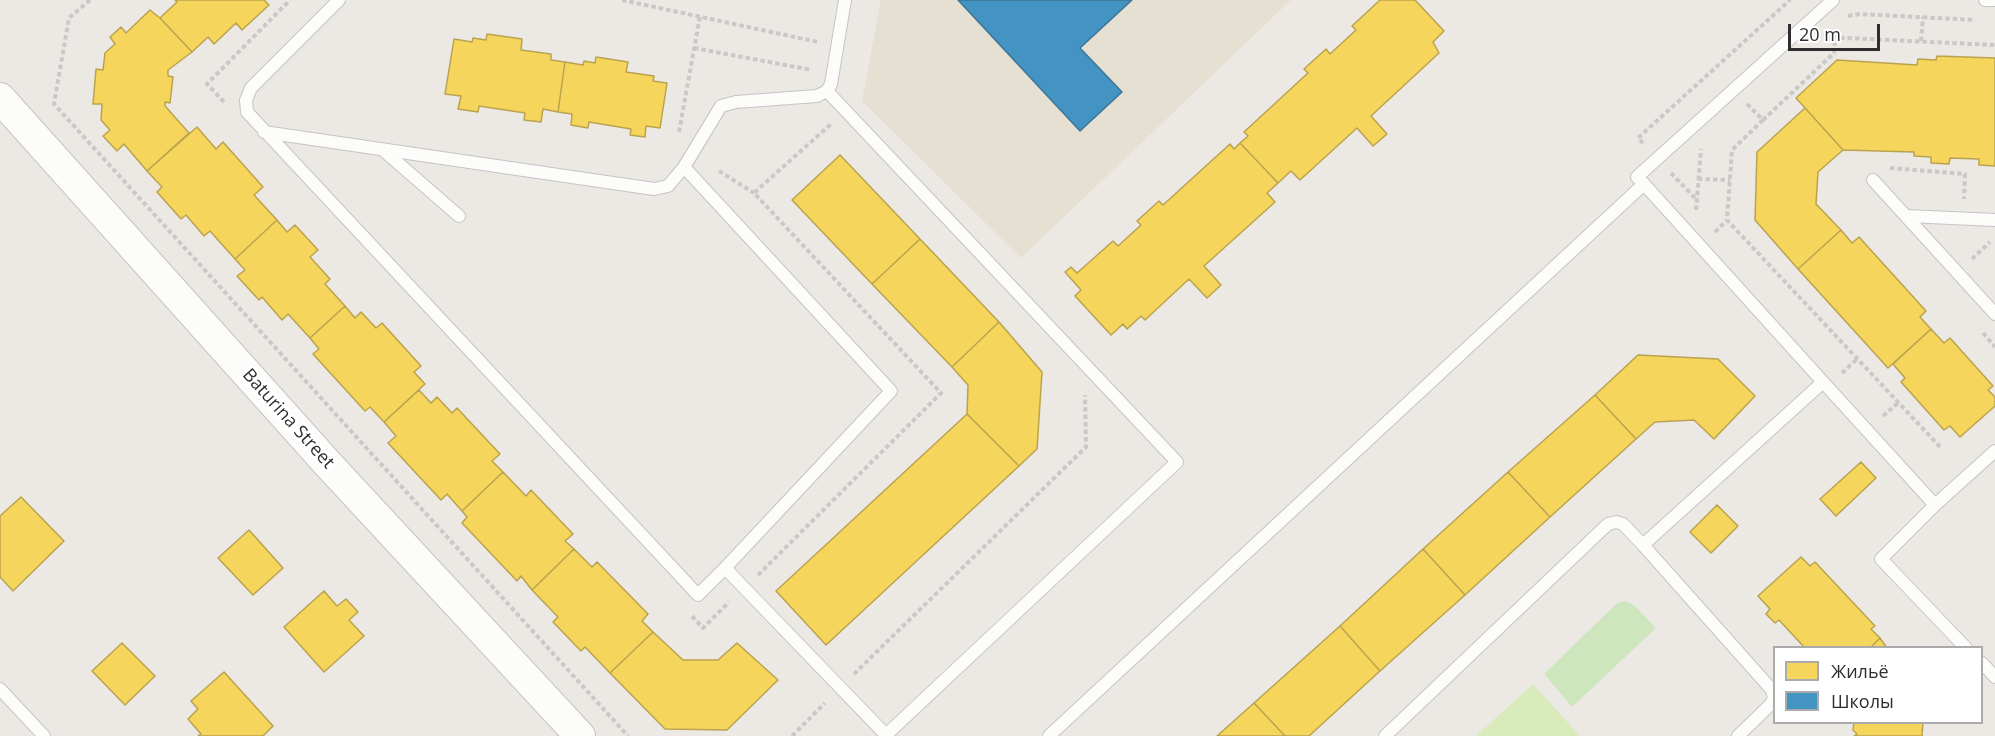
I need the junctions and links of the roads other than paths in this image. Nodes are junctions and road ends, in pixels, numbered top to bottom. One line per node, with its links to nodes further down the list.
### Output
1 (339, 0): 8 (lane)
2 (845, 0): 6 (lane)
3 (1833, 0): 12 (lane)
4 (1985, 0): 5 (lane)
5 (1995, 0)
6 (827, 91): 10 (lane); 30 (lane)
7 (0, 98): 29 (street, Baturina Street)
8 (264, 132): 9 (lane); 21 (lane)
9 (383, 149): 10 (lane); 13 (lane)
10 (684, 167): 21 (lane)
11 (1873, 180): 14 (lane)
12 (1644, 184): 17 (lane); 31 (lane)
13 (459, 216)
14 (1907, 216): 15 (lane); 16 (lane)
15 (1995, 220)
16 (1995, 314)
17 (1823, 382): 19 (lane); 20 (lane)
18 (1995, 451): 19 (lane)
19 (1935, 505): 22 (lane)
20 (1643, 544): 26 (lane); 32 (lane)
21 (724, 568): 30 (lane)
22 (1964, 646)
23 (1983, 664): 24 (lane)
24 (1995, 677)
25 (0, 689): 28 (lane)
26 (1773, 694)
27 (1773, 700): 33 (lane)
28 (44, 736)
29 (580, 736)
30 (885, 736)
31 (1049, 736)
32 (1385, 736)
33 (1738, 736)

